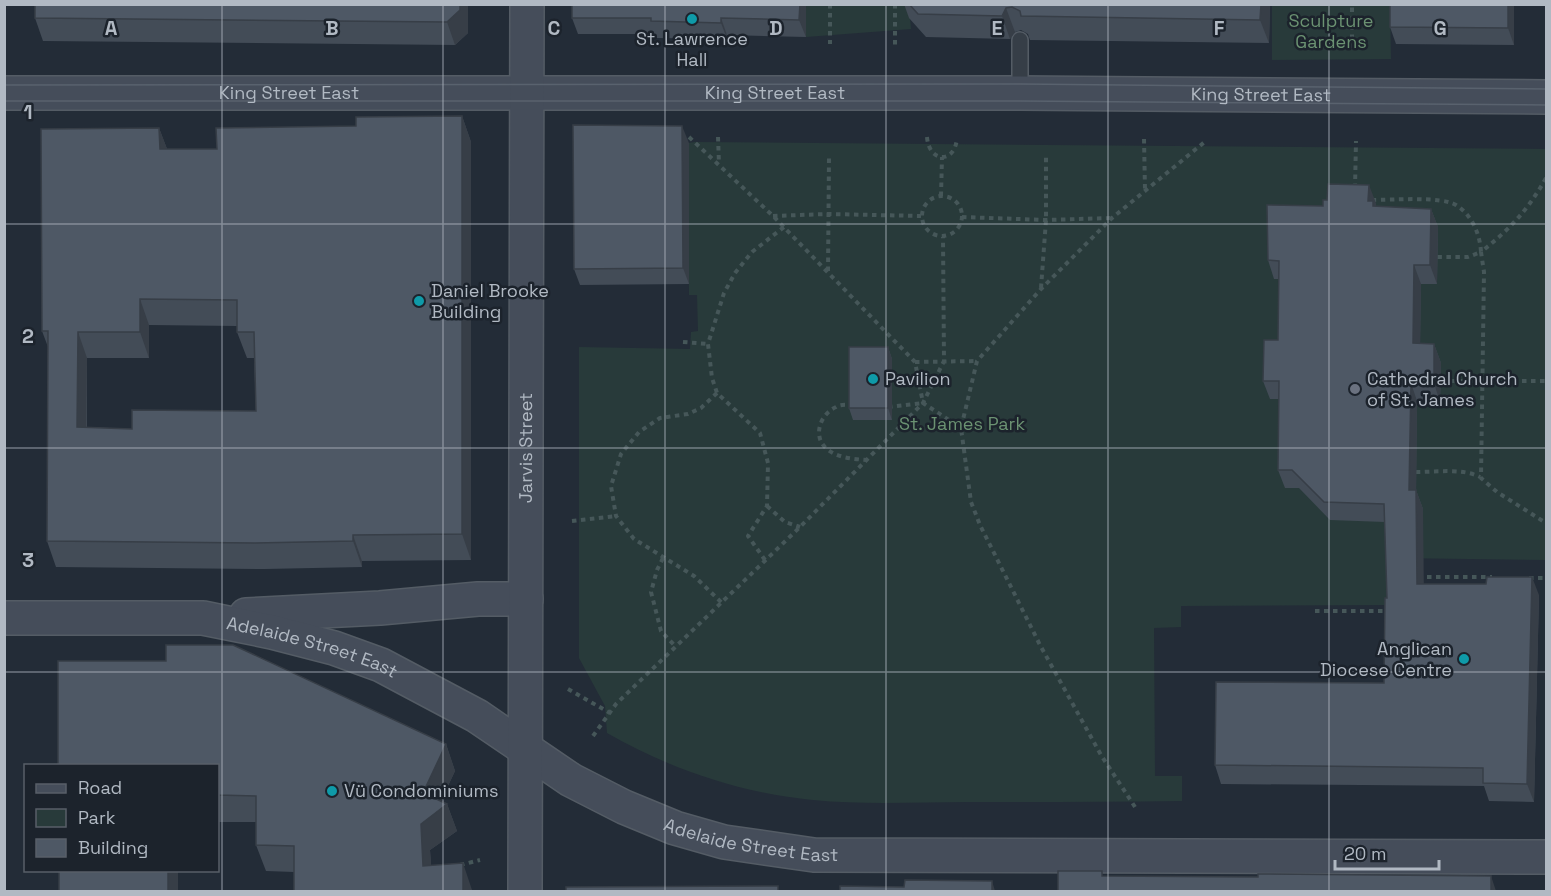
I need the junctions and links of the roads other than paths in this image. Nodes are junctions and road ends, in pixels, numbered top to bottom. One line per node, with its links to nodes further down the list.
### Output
1 (527, 4): 3 (main road, Jarvis Street)
2 (1020, 40): 5 (lane)
3 (527, 92): 4 (main road, King Street East); 5 (main road, King Street East); 7 (main road, Jarvis Street)
4 (4, 93)
5 (1020, 93): 6 (main road, King Street East)
6 (1546, 97)
7 (526, 599): 9 (main road); 10 (main road, Jarvis Street)
8 (4, 618): 9 (main road, Adelaide Street East)
9 (203, 618): 10 (main road, Adelaide Street East)
10 (526, 748): 11 (main road, Adelaide Street East); 12 (main road, Jarvis Street)
11 (1546, 857)
12 (525, 891)

